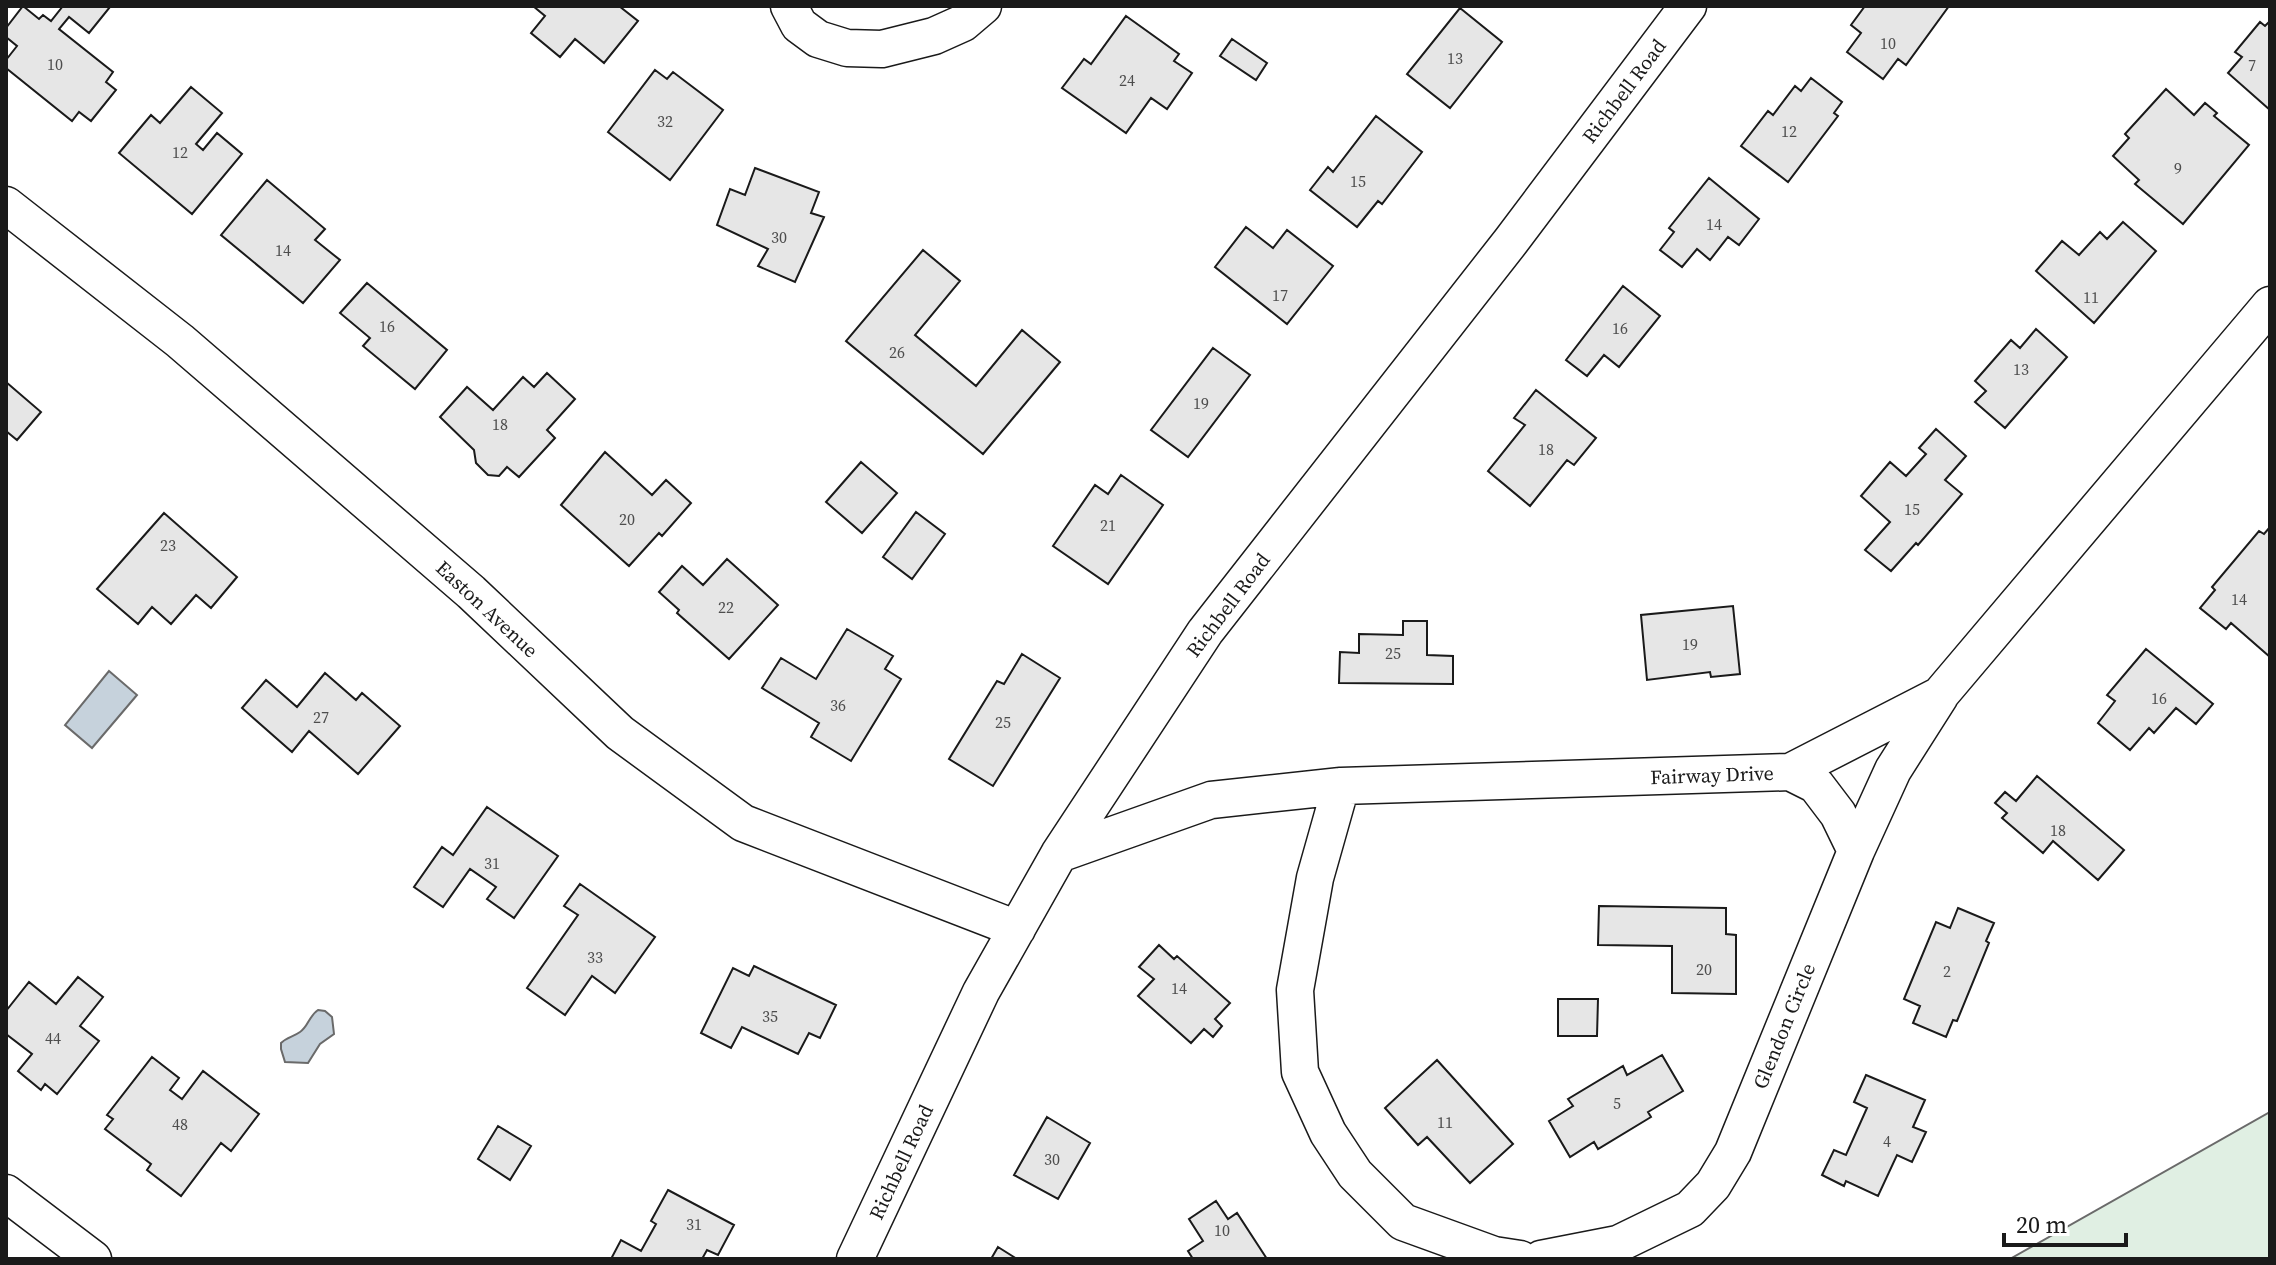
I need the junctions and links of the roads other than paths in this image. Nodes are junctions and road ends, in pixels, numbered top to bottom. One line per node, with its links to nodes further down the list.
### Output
1 (789, 6): 2 (street)
2 (983, 6)
3 (1688, 6): 10 (street, Richbell Road)
4 (6, 205): 11 (street, Easton Avenue)
5 (2270, 305): 6 (street, Fairway Drive)
6 (1940, 695): 7 (street, Fairway Drive); 9 (street, Glendon Circle)
7 (1790, 772): 8 (street, Fairway Drive); 9 (street)
8 (1341, 786): 10 (street, Fairway Drive); 15 (street)
9 (1856, 851): 16 (street, Glendon Circle)
10 (1059, 854): 11 (street, Richbell Road)
11 (1017, 929): 14 (street, Richbell Road)
12 (6, 1193): 13 (street)
13 (93, 1259)
14 (855, 1259)
15 (1520, 1259)
16 (1541, 1259)

